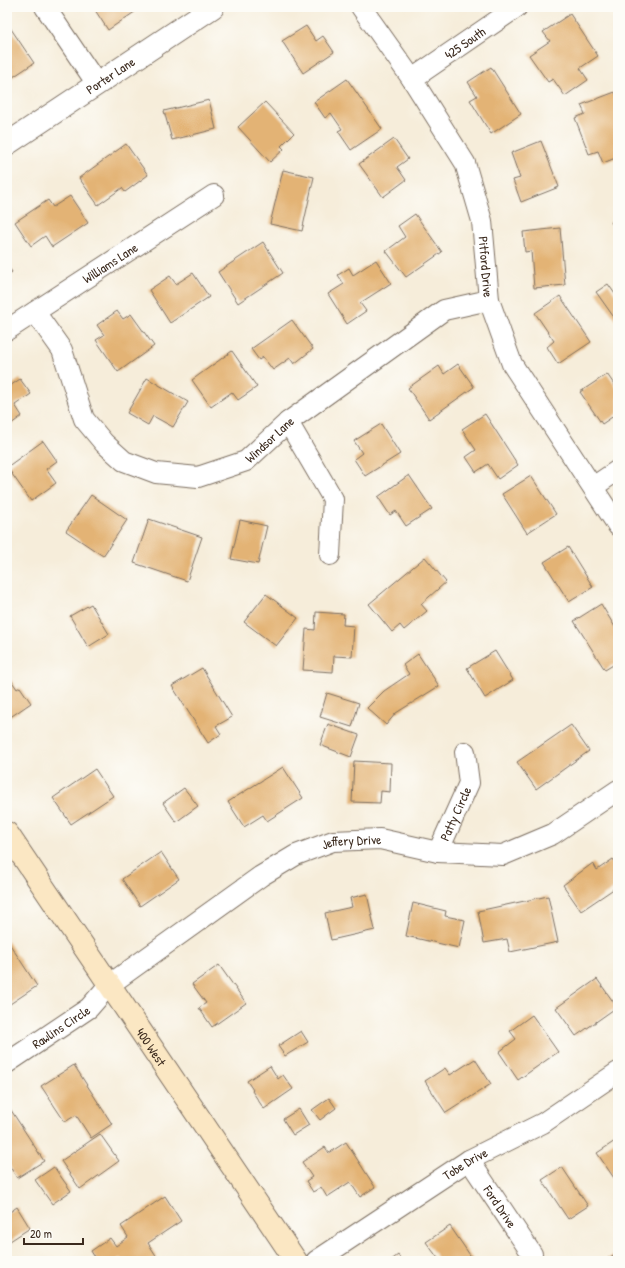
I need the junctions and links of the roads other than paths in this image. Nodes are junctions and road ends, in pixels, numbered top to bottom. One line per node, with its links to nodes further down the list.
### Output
1 (45, 7): 6 (street)
2 (213, 7): 6 (street, Porter Lane)
3 (361, 7): 5 (street, Pitford Drive)
4 (517, 7): 5 (street, 425 South)
5 (412, 80): 9 (street, Pitford Drive)
6 (97, 84): 7 (street, Porter Lane)
7 (7, 144)
8 (214, 195): 10 (street, Williams Lane)
9 (489, 300): 12 (street, Windsor Lane); 14 (street, Pitford Drive)
10 (35, 312): 11 (street, Williams Lane); 12 (street, Windsor Lane)
11 (7, 330)
12 (288, 422): 16 (street)
13 (618, 470): 14 (street)
14 (593, 487): 15 (street, Pitford Drive)
15 (618, 526)
16 (330, 555)
17 (466, 752): 20 (street, Patty Circle)
18 (618, 790): 20 (street, Jeffery Drive)
19 (7, 833): 21 (main road, 400 West)
20 (438, 852): 21 (street, Jeffery Drive)
21 (109, 985): 22 (street, Rawlins Circle); 26 (main road, 400 West)
22 (7, 1063)
23 (618, 1072): 24 (street, Tobe Drive)
24 (469, 1160): 25 (street, Ford Drive); 27 (street, Tobe Drive)
25 (532, 1254)
26 (296, 1261)
27 (316, 1261)

